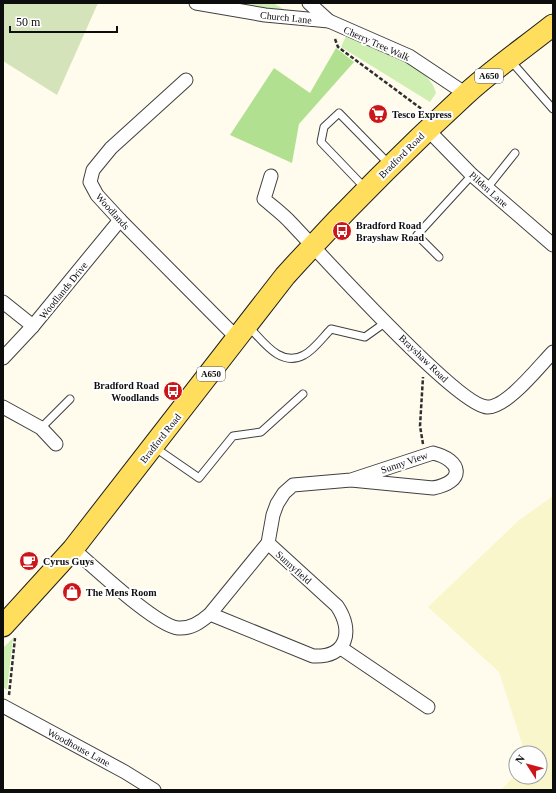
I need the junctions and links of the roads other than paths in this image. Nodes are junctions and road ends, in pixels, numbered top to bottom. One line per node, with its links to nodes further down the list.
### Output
1 (196, 3): 3 (street, Church Lane)
2 (309, 3): 3 (street, Cherry Tree Walk)
3 (329, 21): 7 (street, Cherry Tree Walk)
4 (553, 25): 5 (main road, Bradford Road / A650)
5 (510, 60): 7 (main road, Bradford Road / A650); 8 (lane)
6 (186, 80): 16 (street, Woodlands)
7 (466, 94): 9 (main road, Bradford Road / A650)
8 (553, 109)
9 (433, 125): 11 (main road, Bradford Road / A650); 12 (street, Pilden Lane)
10 (515, 153): 14 (lane)
11 (391, 165): 15 (main road, Bradford Road / A650); 15 (lane)
12 (472, 175): 14 (street, Pilden Lane); 19 (lane)
13 (271, 176): 18 (street)
14 (487, 188): 17 (street, Pilden Lane)
15 (367, 190): 18 (main road, Bradford Road / A650)
16 (120, 220): 22 (street, Woodlands Drive); 23 (street, Woodlands)
17 (553, 245)
18 (312, 246): 21 (street, Brayshaw Road); 23 (main road, Bradford Road / A650)
19 (439, 257)
20 (3, 302): 22 (street)
21 (386, 322): 23 (lane); 25 (street, Brayshaw Road)
22 (33, 326): 24 (street, Woodlands Drive)
23 (243, 333): 31 (main road, Bradford Road / A650)
24 (3, 358)
25 (550, 359)
26 (303, 394): 31 (lane)
27 (70, 399): 29 (lane)
28 (3, 407): 29 (street)
29 (41, 428): 30 (street)
30 (56, 444)
31 (154, 447): 34 (main road, Bradford Road / A650)
32 (351, 480): 32 (street, Sunny View); 33 (street, Sunny View)
33 (268, 543): 35 (street, Sunnyfield); 37 (street, Sunnyfield)
34 (73, 550): 35 (street, Sunnyfield); 36 (main road, Bradford Road / A650)
35 (210, 614): 37 (street)
36 (10, 619)
37 (340, 648): 38 (street)
38 (428, 707)
39 (5, 708): 40 (street, Woodhouse Lane)
40 (154, 790)

